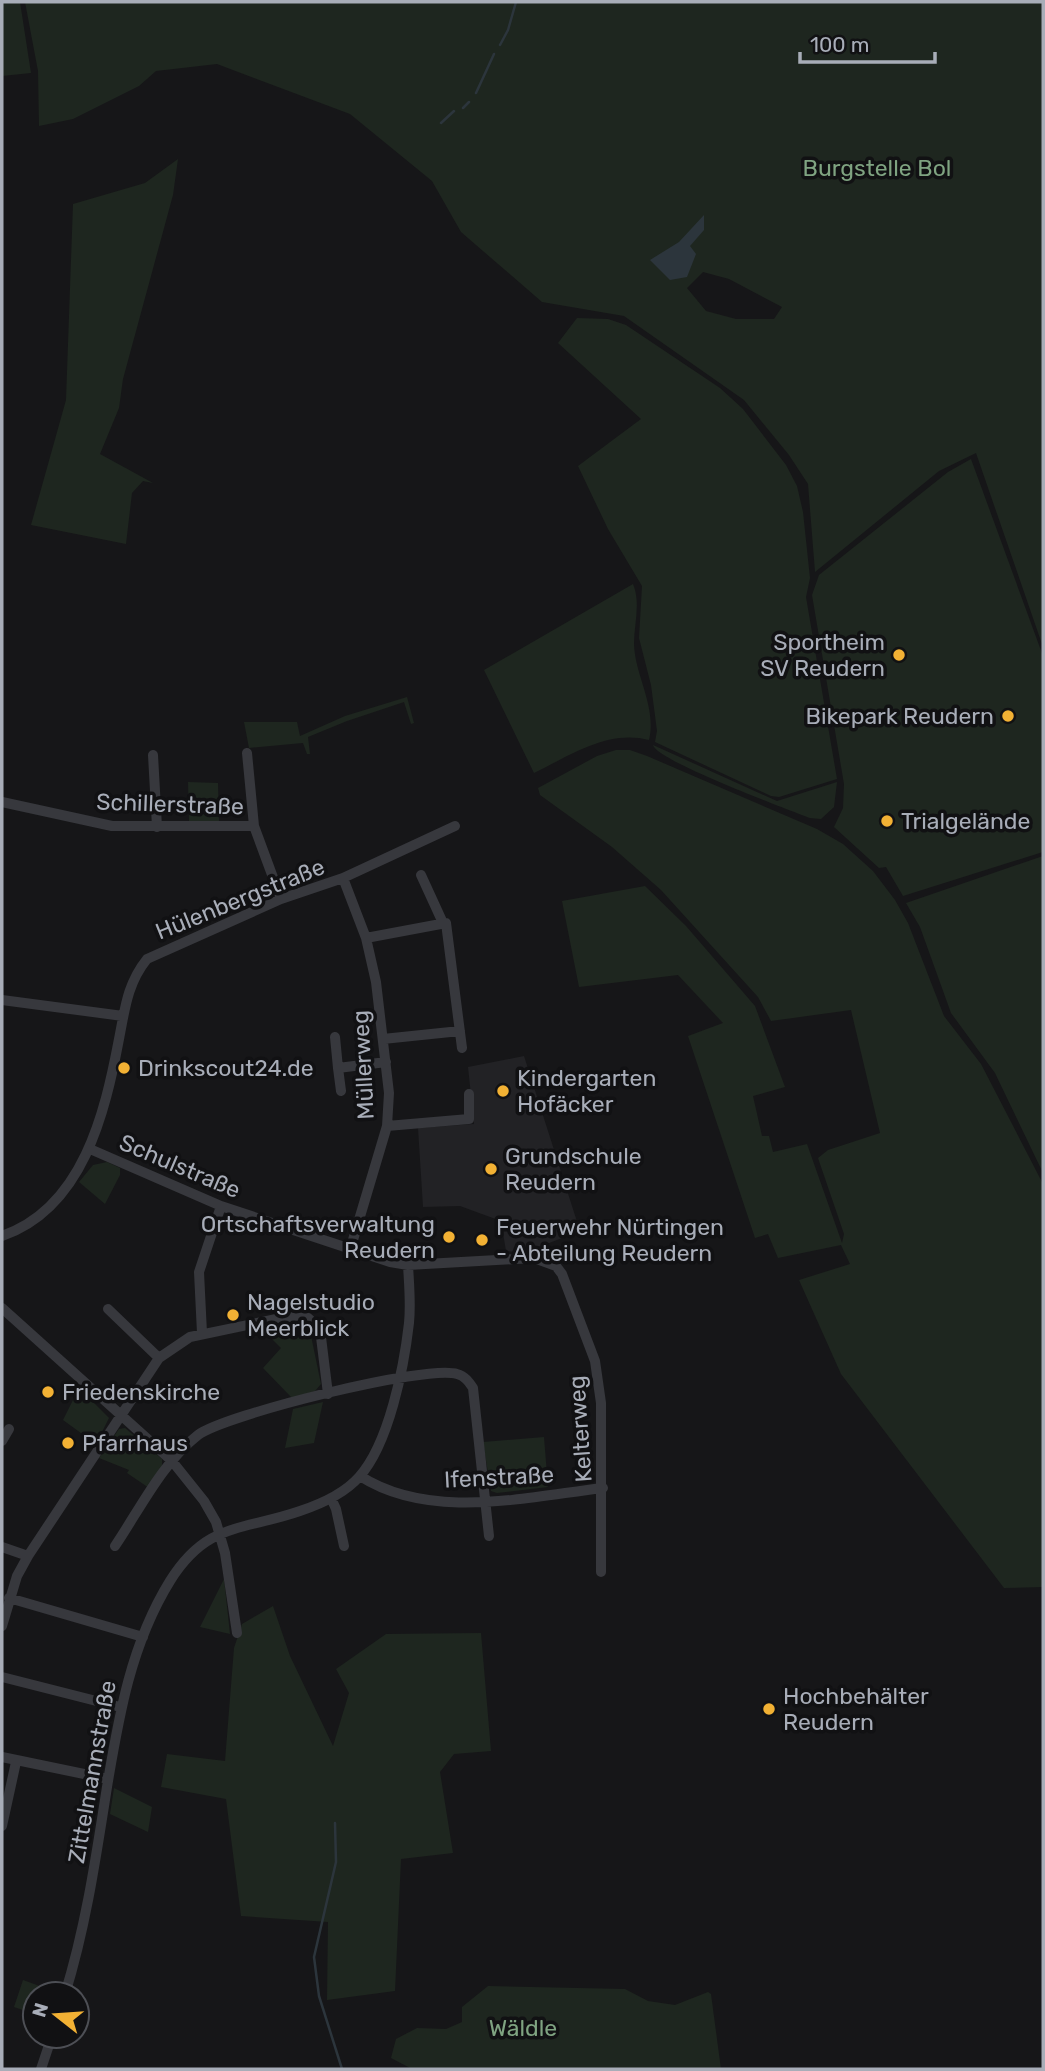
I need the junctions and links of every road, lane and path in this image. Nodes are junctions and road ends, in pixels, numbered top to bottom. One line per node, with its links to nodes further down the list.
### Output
1 (247, 753): 4 (street)
2 (153, 755): 6 (street)
3 (2, 802): 6 (street, Schillerstraße)
4 (254, 826): 6 (street, Schillerstraße); 9 (street)
5 (455, 826): 8 (street, Hülenbergstraße)
6 (157, 827)
7 (421, 876): 10 (street)
8 (342, 878): 9 (street, Hülenbergstraße); 11 (street, Müllerweg)
9 (281, 899): 13 (street, Hülenbergstraße)
10 (443, 923): 11 (street); 14 (street)
11 (366, 938): 16 (street, Müllerweg)
12 (2, 1000): 13 (street)
13 (123, 1016): 23 (street, Hülenbergstraße)
14 (460, 1031): 16 (street); 17 (street)
15 (335, 1037): 19 (street)
16 (383, 1039): 18 (street, Müllerweg)
17 (462, 1048)
18 (386, 1062): 19 (street); 22 (street, Müllerweg)
19 (338, 1068): 20 (street)
20 (341, 1091)
21 (469, 1094): 22 (street)
22 (387, 1126): 26 (street, Müllerweg)
23 (90, 1149): 24 (street, Schulstraße); 25 (street, Hülenbergstraße)
24 (221, 1206): 26 (street, Schulstraße); 31 (street)
25 (2, 1236)
26 (350, 1250): 28 (street, Schulstraße)
27 (541, 1260): 28 (street, Schulstraße); 40 (street, Kelterweg)
28 (408, 1265): 33 (street, Zittelmannstraße)
29 (2, 1308): 35 (street)
30 (108, 1309): 32 (street)
31 (202, 1333): 32 (street); 34 (street)
32 (159, 1358): 35 (street)
33 (398, 1377): 34 (street); 39 (street, Zittelmannstraße); 42 (street)
34 (328, 1394): 38 (street)
35 (121, 1417): 38 (street); 48 (street)
36 (9, 1429): 37 (street)
37 (2, 1441)
38 (172, 1461): 43 (street); 45 (street)
39 (360, 1476): 41 (street, Zittelmannstraße); 42 (street, Ifenstraße)
40 (603, 1488): 42 (street, Ifenstraße); 49 (street, Kelterweg)
41 (331, 1498): 43 (street, Zittelmannstraße); 46 (street)
42 (486, 1501): 44 (street)
43 (220, 1534): 52 (street); 53 (street, Zittelmannstraße)
44 (489, 1536)
45 (115, 1546)
46 (344, 1546)
47 (2, 1547): 48 (street)
48 (28, 1556): 50 (street)
49 (601, 1572)
50 (9, 1598): 51 (street); 53 (street)
51 (2, 1626)
52 (237, 1633)
53 (143, 1637): 55 (street, Zittelmannstraße)
54 (2, 1677): 55 (street)
55 (120, 1707): 58 (street, Zittelmannstraße)
56 (2, 1757): 57 (street)
57 (16, 1762): 58 (street); 59 (street)
58 (108, 1779): 60 (street, Zittelmannstraße)
59 (2, 1826)
60 (69, 1980)
61 (47, 2050): 62 (street)
62 (41, 2069)

